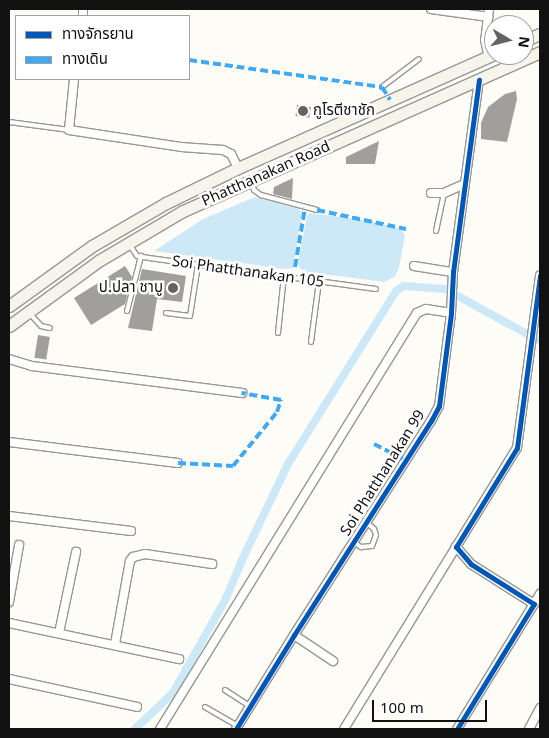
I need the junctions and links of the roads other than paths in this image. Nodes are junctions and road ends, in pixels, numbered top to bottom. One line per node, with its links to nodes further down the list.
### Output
1 (431, 9): 2 (street)
2 (488, 13)
3 (540, 52): 7 (main road, Phatthanakan Road)
4 (419, 59): 8 (lane)
5 (484, 59): 11 (main road, Phatthanakan Road)
6 (74, 80): 10 (street)
7 (479, 80): 12 (main road, Phatthanakan Road); 13 (street, Soi Phatthanakan 99)
8 (382, 87)
9 (9, 122): 10 (lane)
10 (69, 130): 11 (street)
11 (238, 168): 28 (main road, Phatthanakan Road)
12 (250, 180): 16 (lane); 18 (main road, Phatthanakan Road)
13 (464, 184): 14 (street); 22 (street, Soi Phatthanakan 99)
14 (444, 192): 15 (street); 17 (lane)
15 (431, 193)
16 (316, 210)
17 (436, 231)
18 (128, 242): 19 (lane); 31 (main road, Phatthanakan Road)
19 (141, 256): 20 (lane, Soi Phatthanakan 105); 30 (lane)
20 (198, 265): 23 (lane, Soi Phatthanakan 105); 32 (lane)
21 (414, 266): 22 (street)
22 (452, 272): 33 (street, Soi Phatthanakan 99)
23 (284, 276): 25 (lane, Soi Phatthanakan 105); 36 (lane)
24 (540, 276): 27 (street)
25 (319, 281): 26 (lane, Soi Phatthanakan 105); 37 (lane)
26 (376, 289)
27 (539, 294): 29 (street)
28 (9, 306)
29 (538, 307): 47 (street)
30 (127, 311)
31 (29, 312): 34 (main road, Phatthanakan Road); 35 (lane)
32 (166, 313)
33 (451, 313): 43 (street, Soi Phatthanakan 99); 66 (street)
34 (9, 326)
35 (50, 328)
36 (278, 333)
37 (311, 342)
38 (9, 359): 39 (street)
39 (242, 393)
40 (9, 442): 41 (street)
41 (178, 463)
42 (9, 516): 44 (street)
43 (367, 523): 45 (street, Soi Phatthanakan 99); 45 (lane)
44 (131, 531)
45 (354, 542): 55 (street, Soi Phatthanakan 99)
46 (19, 545): 51 (street)
47 (456, 547): 52 (street); 67 (street)
48 (76, 552): 54 (street)
49 (212, 564): 56 (street)
50 (540, 594): 52 (street)
51 (9, 602)
52 (534, 604): 68 (street)
53 (9, 623): 54 (street)
54 (59, 634): 56 (street)
55 (294, 635): 58 (street); 61 (street, Soi Phatthanakan 99)
56 (115, 644): 57 (street)
57 (178, 659)
58 (333, 661)
59 (9, 678): 62 (street)
60 (225, 690): 61 (lane)
61 (250, 706): 65 (street, Soi Phatthanakan 99)
62 (137, 707)
63 (206, 707): 65 (lane)
64 (540, 708): 69 (street)
65 (237, 727)
66 (160, 729)
67 (344, 729)
68 (457, 729)
69 (529, 729)

